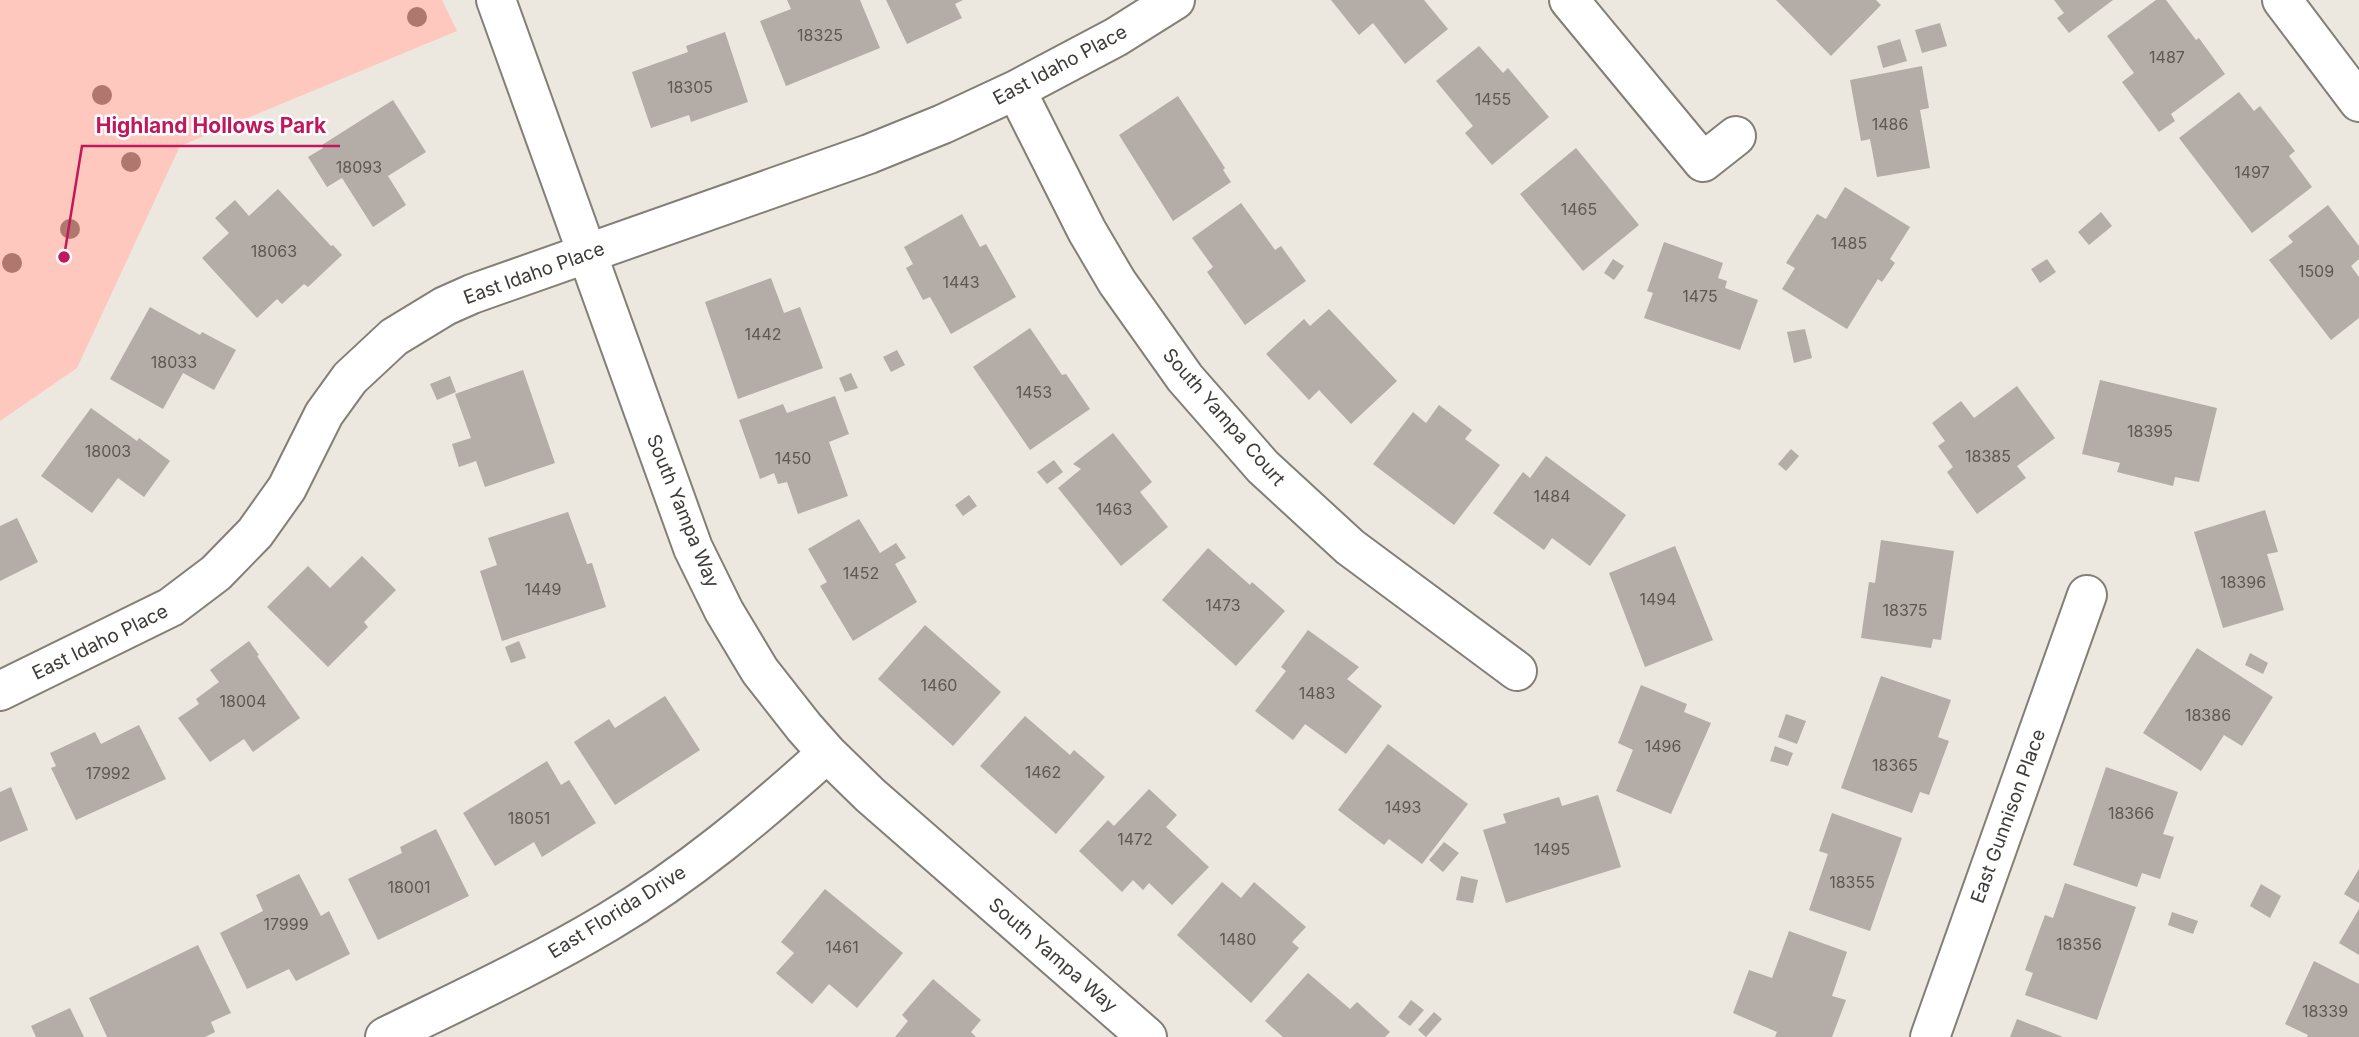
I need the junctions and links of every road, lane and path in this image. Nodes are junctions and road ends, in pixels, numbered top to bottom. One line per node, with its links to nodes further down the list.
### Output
1 (496, 0): 8 (street, South Yampa Way)
2 (1175, 0): 5 (street, East Idaho Place)
3 (1569, 0): 7 (street)
4 (2282, 0): 6 (street)
5 (1016, 90): 8 (street, East Idaho Place); 10 (street, South Yampa Court)
6 (2359, 102)
7 (1736, 135)
8 (588, 254): 11 (street, East Idaho Place); 12 (street, South Yampa Way)
9 (2087, 595): 16 (street, East Gunnison Place)
10 (1517, 671)
11 (0, 691)
12 (827, 753): 13 (street, East Florida Drive); 15 (street, South Yampa Way)
13 (450, 1023): 14 (street, East Florida Drive)
14 (385, 1037)
15 (1147, 1037)
16 (1930, 1037)

